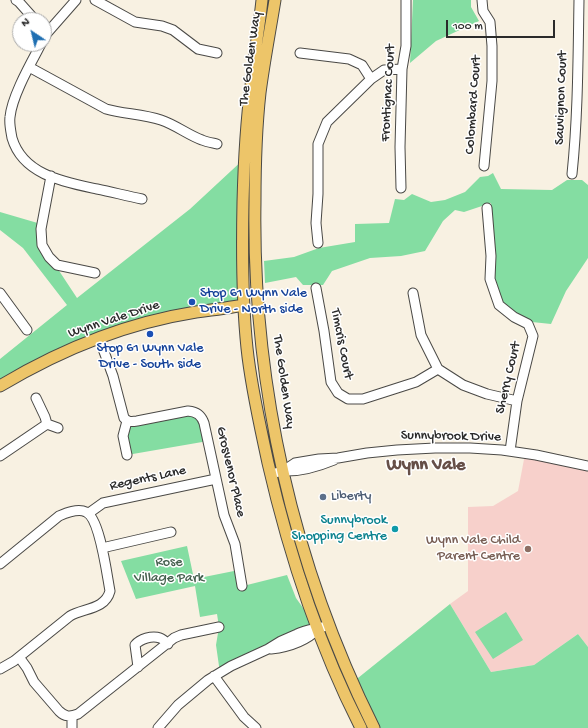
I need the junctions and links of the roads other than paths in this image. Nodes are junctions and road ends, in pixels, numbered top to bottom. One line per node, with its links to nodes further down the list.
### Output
1 (16, 0): 9 (street)
2 (76, 0): 10 (street)
3 (95, 0): 12 (street)
4 (262, 0): 30 (main road, The Golden Way)
5 (275, 0): 27 (main road, The Golden Way)
6 (406, 0): 15 (street, Frontignac Court)
7 (482, 0): 18 (street, Colombard Court)
8 (578, 0): 19 (street, Sauvignon Court)
9 (27, 12)
10 (52, 26)
11 (37, 52): 14 (street)
12 (218, 53)
13 (300, 53): 16 (street)
14 (29, 67): 17 (street); 20 (street)
15 (402, 69): 16 (street); 21 (street, Frontignac Court)
16 (371, 79): 24 (street)
17 (218, 144)
18 (484, 166)
19 (572, 174)
20 (51, 176): 22 (street); 25 (street)
21 (401, 188)
22 (142, 199)
23 (487, 208): 37 (street, Sherry Court)
24 (318, 243)
25 (95, 273)
26 (316, 288): 34 (street, Timcris Court)
27 (256, 290): 30 (main road); 31 (main road, The Golden Way)
28 (0, 293): 32 (street)
29 (413, 293): 34 (street)
30 (244, 306): 31 (main road); 33 (main road, Wynn Vale Drive); 46 (main road, The Golden Way)
31 (259, 317): 45 (main road, The Golden Way)
32 (27, 330)
33 (98, 338): 35 (main road, Wynn Vale Drive); 38 (street)
34 (438, 369): 37 (street)
35 (0, 386)
36 (36, 398): 39 (street)
37 (517, 401): 41 (street, Sherry Court)
38 (127, 421): 42 (street); 47 (street, Grosvenor Place)
39 (47, 424): 40 (street); 43 (street)
40 (58, 428)
41 (510, 452): 44 (street, Sunnybrook Drive); 45 (street, Sunnybrook Drive)
42 (127, 455)
43 (0, 456)
44 (588, 466)
45 (283, 471): 46 (street, Sunnybrook Drive); 53 (main road, The Golden Way)
46 (271, 474): 55 (main road, The Golden Way)
47 (216, 479): 48 (street, Regents Lane); 52 (street, Grosvenor Place)
48 (89, 513): 50 (street); 51 (street)
49 (171, 532): 50 (street)
50 (102, 548): 57 (street)
51 (0, 564)
52 (242, 586)
53 (329, 625): 55 (street); 66 (main road, The Golden Way)
54 (219, 627): 56 (street)
55 (318, 629): 60 (street); 65 (main road, The Golden Way)
56 (168, 644): 58 (street); 58 (street)
57 (19, 657): 59 (street); 61 (street)
58 (138, 667): 61 (street)
59 (0, 669)
60 (214, 676): 63 (street); 64 (street)
61 (72, 717): 62 (street)
62 (72, 728)
63 (158, 728)
64 (256, 728)
65 (360, 728)
66 (374, 728)

